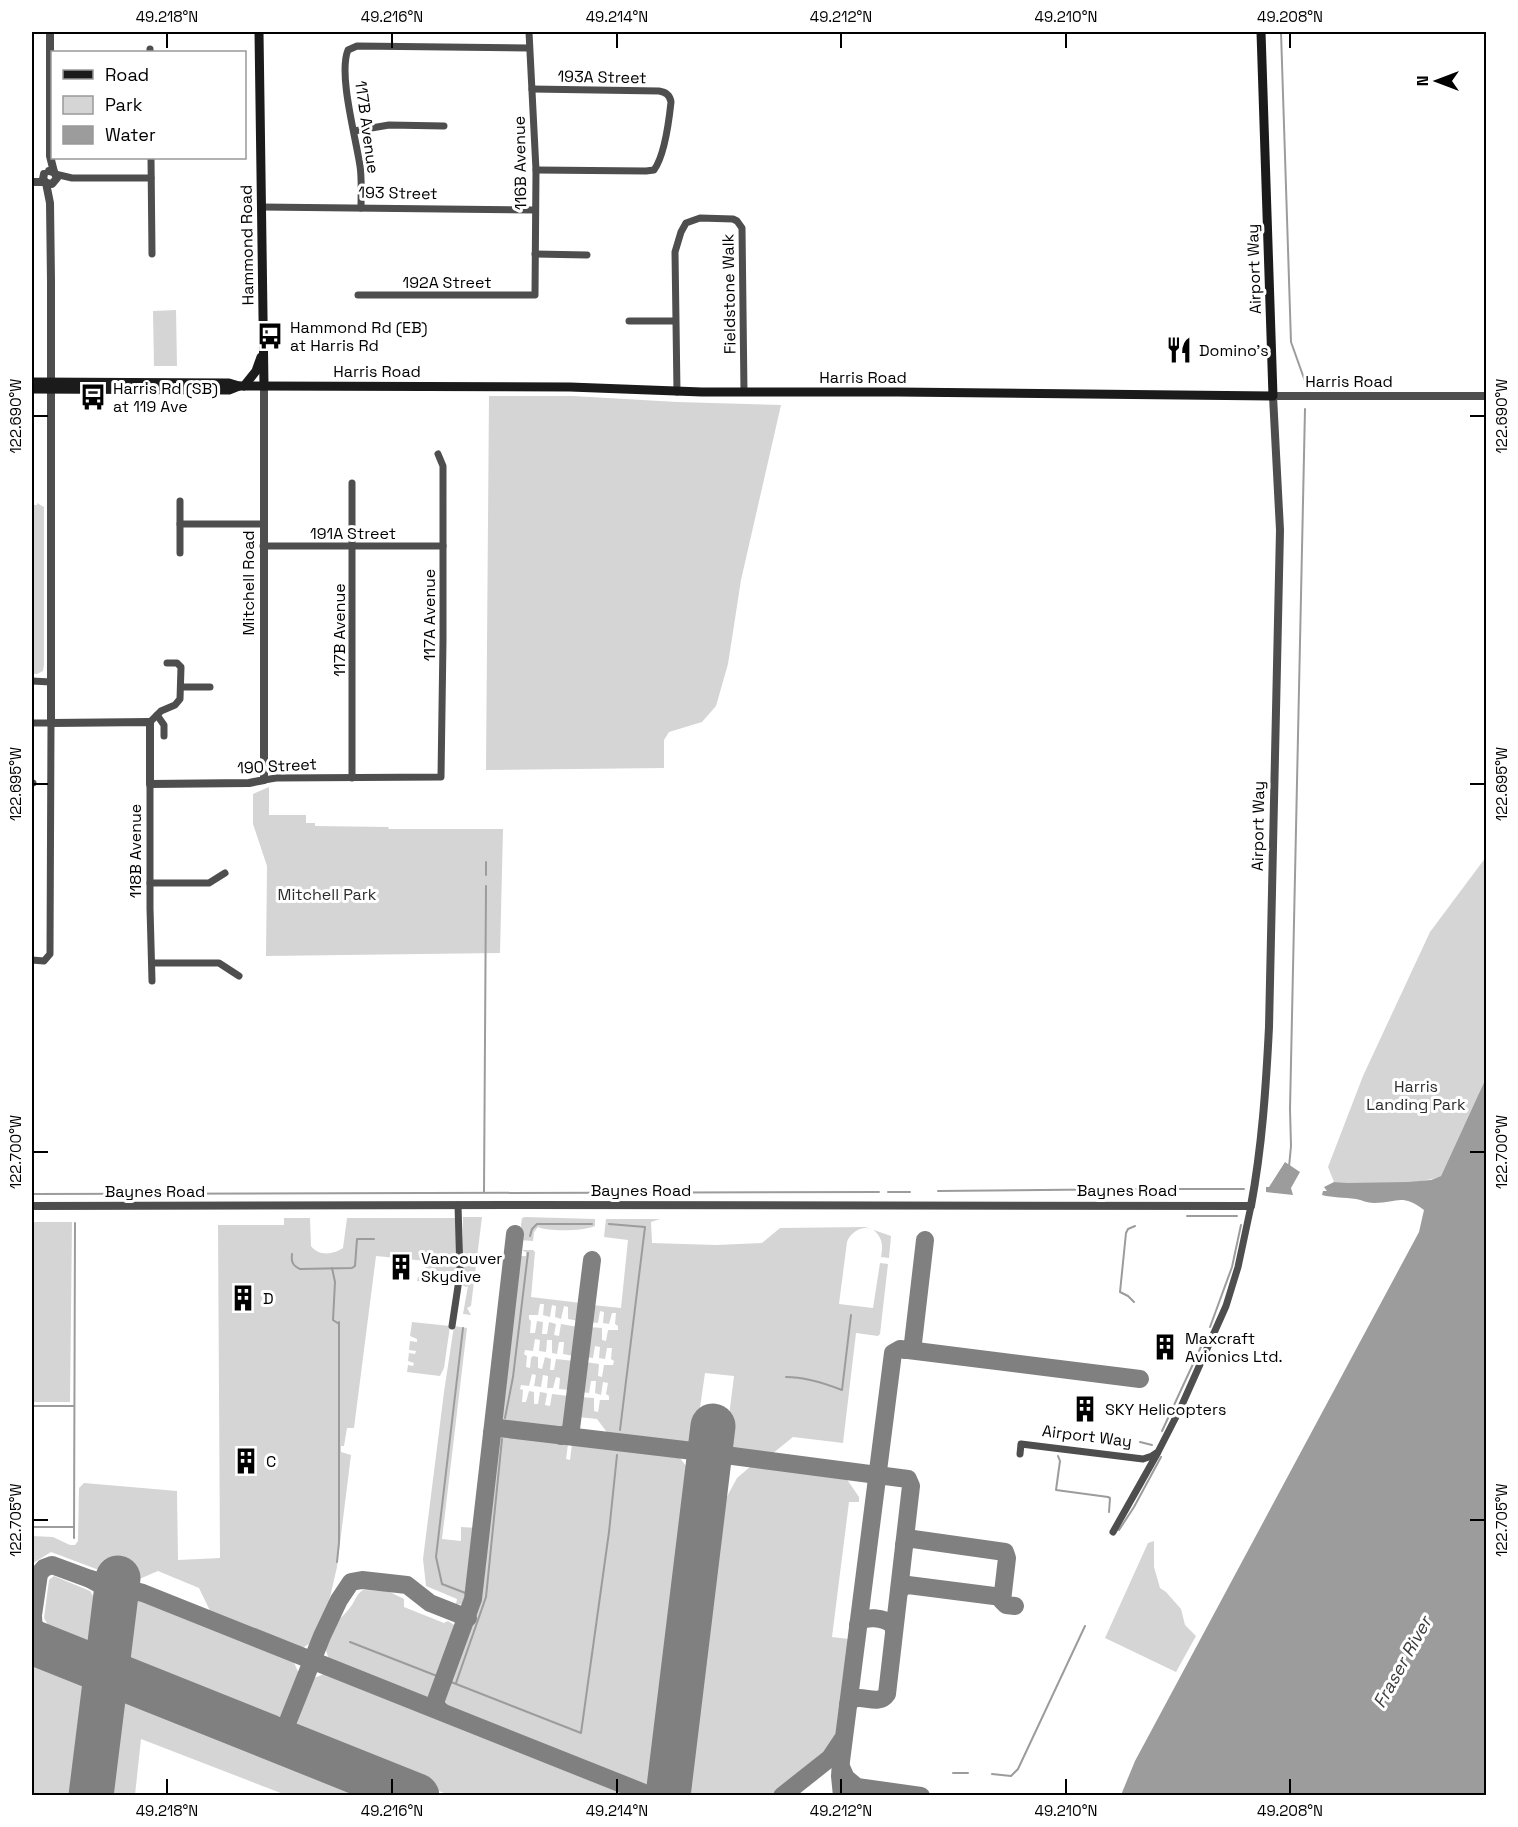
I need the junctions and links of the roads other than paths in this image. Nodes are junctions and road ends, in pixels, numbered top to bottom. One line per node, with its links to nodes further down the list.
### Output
1 (50, 32): 13 (street)
2 (259, 32): 15 (main road, Hammond Road)
3 (529, 32): 5 (street, 116B Avenue)
4 (1261, 32): 33 (main road, Airport Way)
5 (529, 48): 6 (street, 116B Avenue); 8 (street, 117B Avenue)
6 (532, 89): 10 (street, 116B Avenue); 10 (street, 193A Street)
7 (444, 126): 8 (street)
8 (354, 131): 16 (street, 117B Avenue)
9 (151, 159): 12 (street)
10 (536, 170): 17 (street, 116B Avenue)
11 (32, 177): 13 (street)
12 (151, 177): 13 (street); 18 (street)
13 (50, 178): 14 (street); 27 (street)
14 (32, 182)
15 (261, 207): 16 (street, 193 Street); 25 (main road, Hammond Road)
16 (362, 208): 17 (street, 193 Street)
17 (535, 210): 19 (street, 116B Avenue)
18 (152, 254)
19 (535, 254): 20 (street); 22 (street, 116B Avenue)
20 (587, 255)
21 (358, 295): 22 (street, 192A Street)
22 (536, 295)
23 (629, 321): 24 (street)
24 (675, 321): 31 (street); 32 (street, Fieldstone Walk)
25 (263, 350): 28 (main road); 29 (main road, Hammond Road)
26 (32, 382): 27 (main road, Harris Road)
27 (51, 386): 28 (main road, Harris Road); 30 (main road, Harris Road); 46 (street)
28 (242, 386): 29 (main road, Harris Road)
29 (264, 386): 31 (main road, Harris Road); 39 (street, Mitchell Road)
30 (32, 389)
31 (676, 392): 32 (main road, Harris Road)
32 (744, 392): 33 (main road, Harris Road)
33 (1273, 396): 34 (street, Harris Road); 66 (street, Airport Way)
34 (1486, 396)
35 (438, 454): 41 (street, 117A Avenue)
36 (352, 483): 42 (street, 117B Avenue)
37 (180, 501): 38 (street)
38 (180, 524): 39 (street); 43 (street)
39 (263, 524): 40 (street, Mitchell Road)
40 (263, 546): 42 (street, 191A Street); 56 (street, Mitchell Road)
41 (443, 546): 42 (street, 191A Street); 54 (street, 117A Avenue)
42 (352, 547): 55 (street, 117B Avenue)
43 (180, 553)
44 (167, 663): 47 (street)
45 (32, 681): 46 (street)
46 (51, 681): 52 (street)
47 (181, 687): 48 (street); 49 (street)
48 (210, 687)
49 (157, 715): 50 (street); 53 (street)
50 (150, 722): 52 (street); 57 (street, 118B Avenue)
51 (32, 723): 52 (street)
52 (51, 723): 60 (street)
53 (164, 736)
54 (441, 777): 55 (street, 190 Street)
55 (352, 778): 56 (street, 190 Street)
56 (264, 780): 57 (street, 190 Street)
57 (150, 784): 59 (street, 118B Avenue)
58 (225, 873): 59 (street)
59 (150, 883): 61 (street, 118B Avenue)
60 (32, 960)
61 (152, 963): 62 (street); 63 (street, 118B Avenue)
62 (239, 976)
63 (152, 981)
64 (458, 1205): 65 (street, Baynes Road); 66 (street, Baynes Road); 67 (street)
65 (32, 1206)
66 (1251, 1206): 68 (street, Airport Way)
67 (452, 1326)
68 (1160, 1448): 69 (street, Airport Way); 70 (street)
69 (1020, 1454)
70 (1113, 1532)

